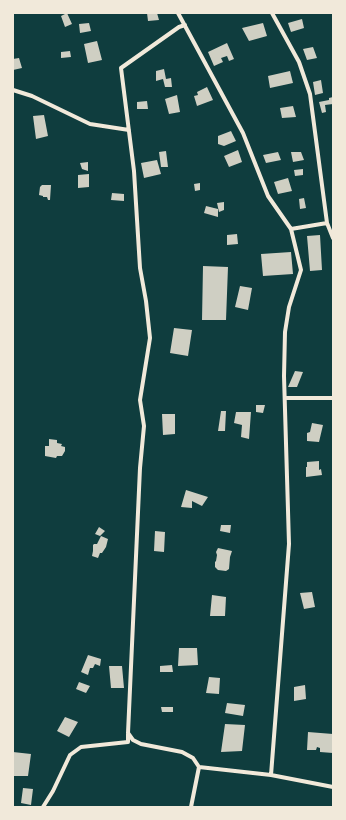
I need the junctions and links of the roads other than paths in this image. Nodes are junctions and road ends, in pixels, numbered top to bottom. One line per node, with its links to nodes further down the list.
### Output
1 (178, 13): 3 (street)
2 (272, 13): 6 (street)
3 (184, 25): 5 (street); 7 (street)
4 (13, 90): 5 (street)
5 (129, 130): 11 (street)
6 (327, 224): 7 (street); 8 (street)
7 (291, 229): 9 (street)
8 (333, 238)
9 (286, 398): 10 (street); 13 (street)
10 (333, 398)
11 (128, 733): 12 (street); 15 (street)
12 (199, 767): 13 (street); 16 (street)
13 (272, 775): 14 (street)
14 (333, 787)
15 (43, 807)
16 (191, 807)

